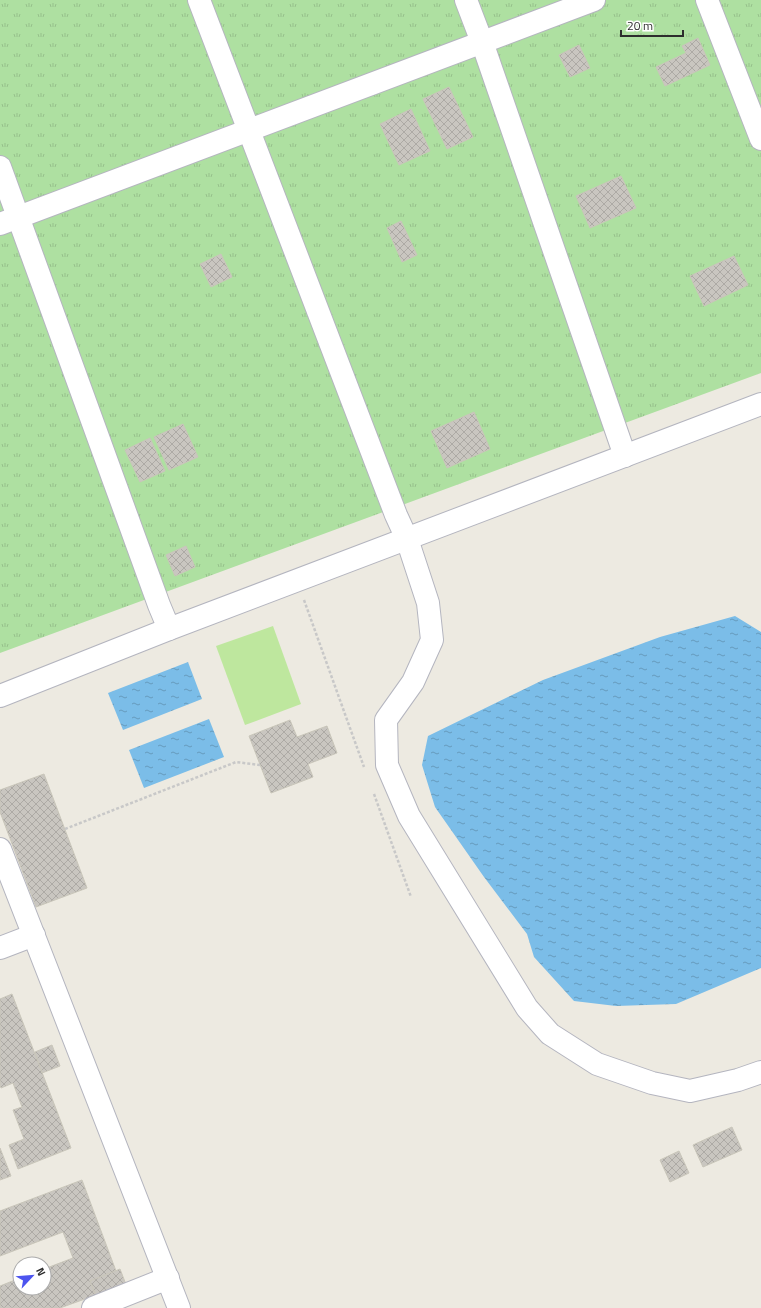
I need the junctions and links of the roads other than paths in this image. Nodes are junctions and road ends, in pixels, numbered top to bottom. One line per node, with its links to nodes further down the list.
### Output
1 (199, 0): 6 (street)
2 (466, 0): 5 (street)
3 (594, 0): 5 (street)
4 (707, 0): 7 (street)
5 (482, 42): 6 (street); 11 (street)
6 (248, 130): 9 (street); 12 (street)
7 (761, 139)
8 (0, 167): 9 (street)
9 (10, 220): 13 (street)
10 (761, 404): 11 (street)
11 (625, 456): 12 (street)
12 (407, 539): 13 (street); 18 (street)
13 (169, 630): 14 (street)
14 (0, 696)
15 (0, 849): 16 (street)
16 (34, 935): 17 (street); 19 (street)
17 (0, 948)
18 (761, 1072)
19 (168, 1278): 20 (street); 21 (street)
20 (94, 1308)
21 (179, 1308)

